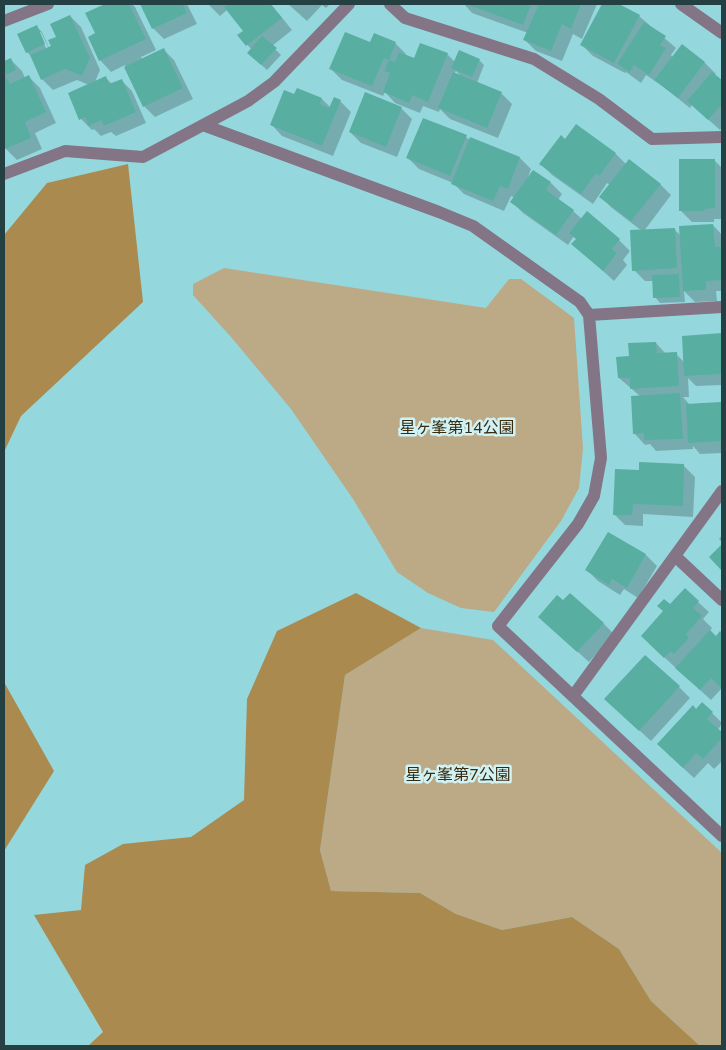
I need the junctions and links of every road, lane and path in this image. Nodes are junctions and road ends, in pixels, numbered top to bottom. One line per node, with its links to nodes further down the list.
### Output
1 (48, 4): 5 (street)
2 (349, 4): 7 (street)
3 (390, 4): 8 (street)
4 (681, 4): 6 (street)
5 (4, 21)
6 (722, 33)
7 (203, 125): 9 (street); 11 (street)
8 (722, 137)
9 (4, 174)
10 (722, 308): 11 (street)
11 (589, 315): 15 (street)
12 (722, 491): 13 (street)
13 (675, 556): 14 (street); 15 (street)
14 (722, 600)
15 (573, 696): 16 (street)
16 (722, 836)

